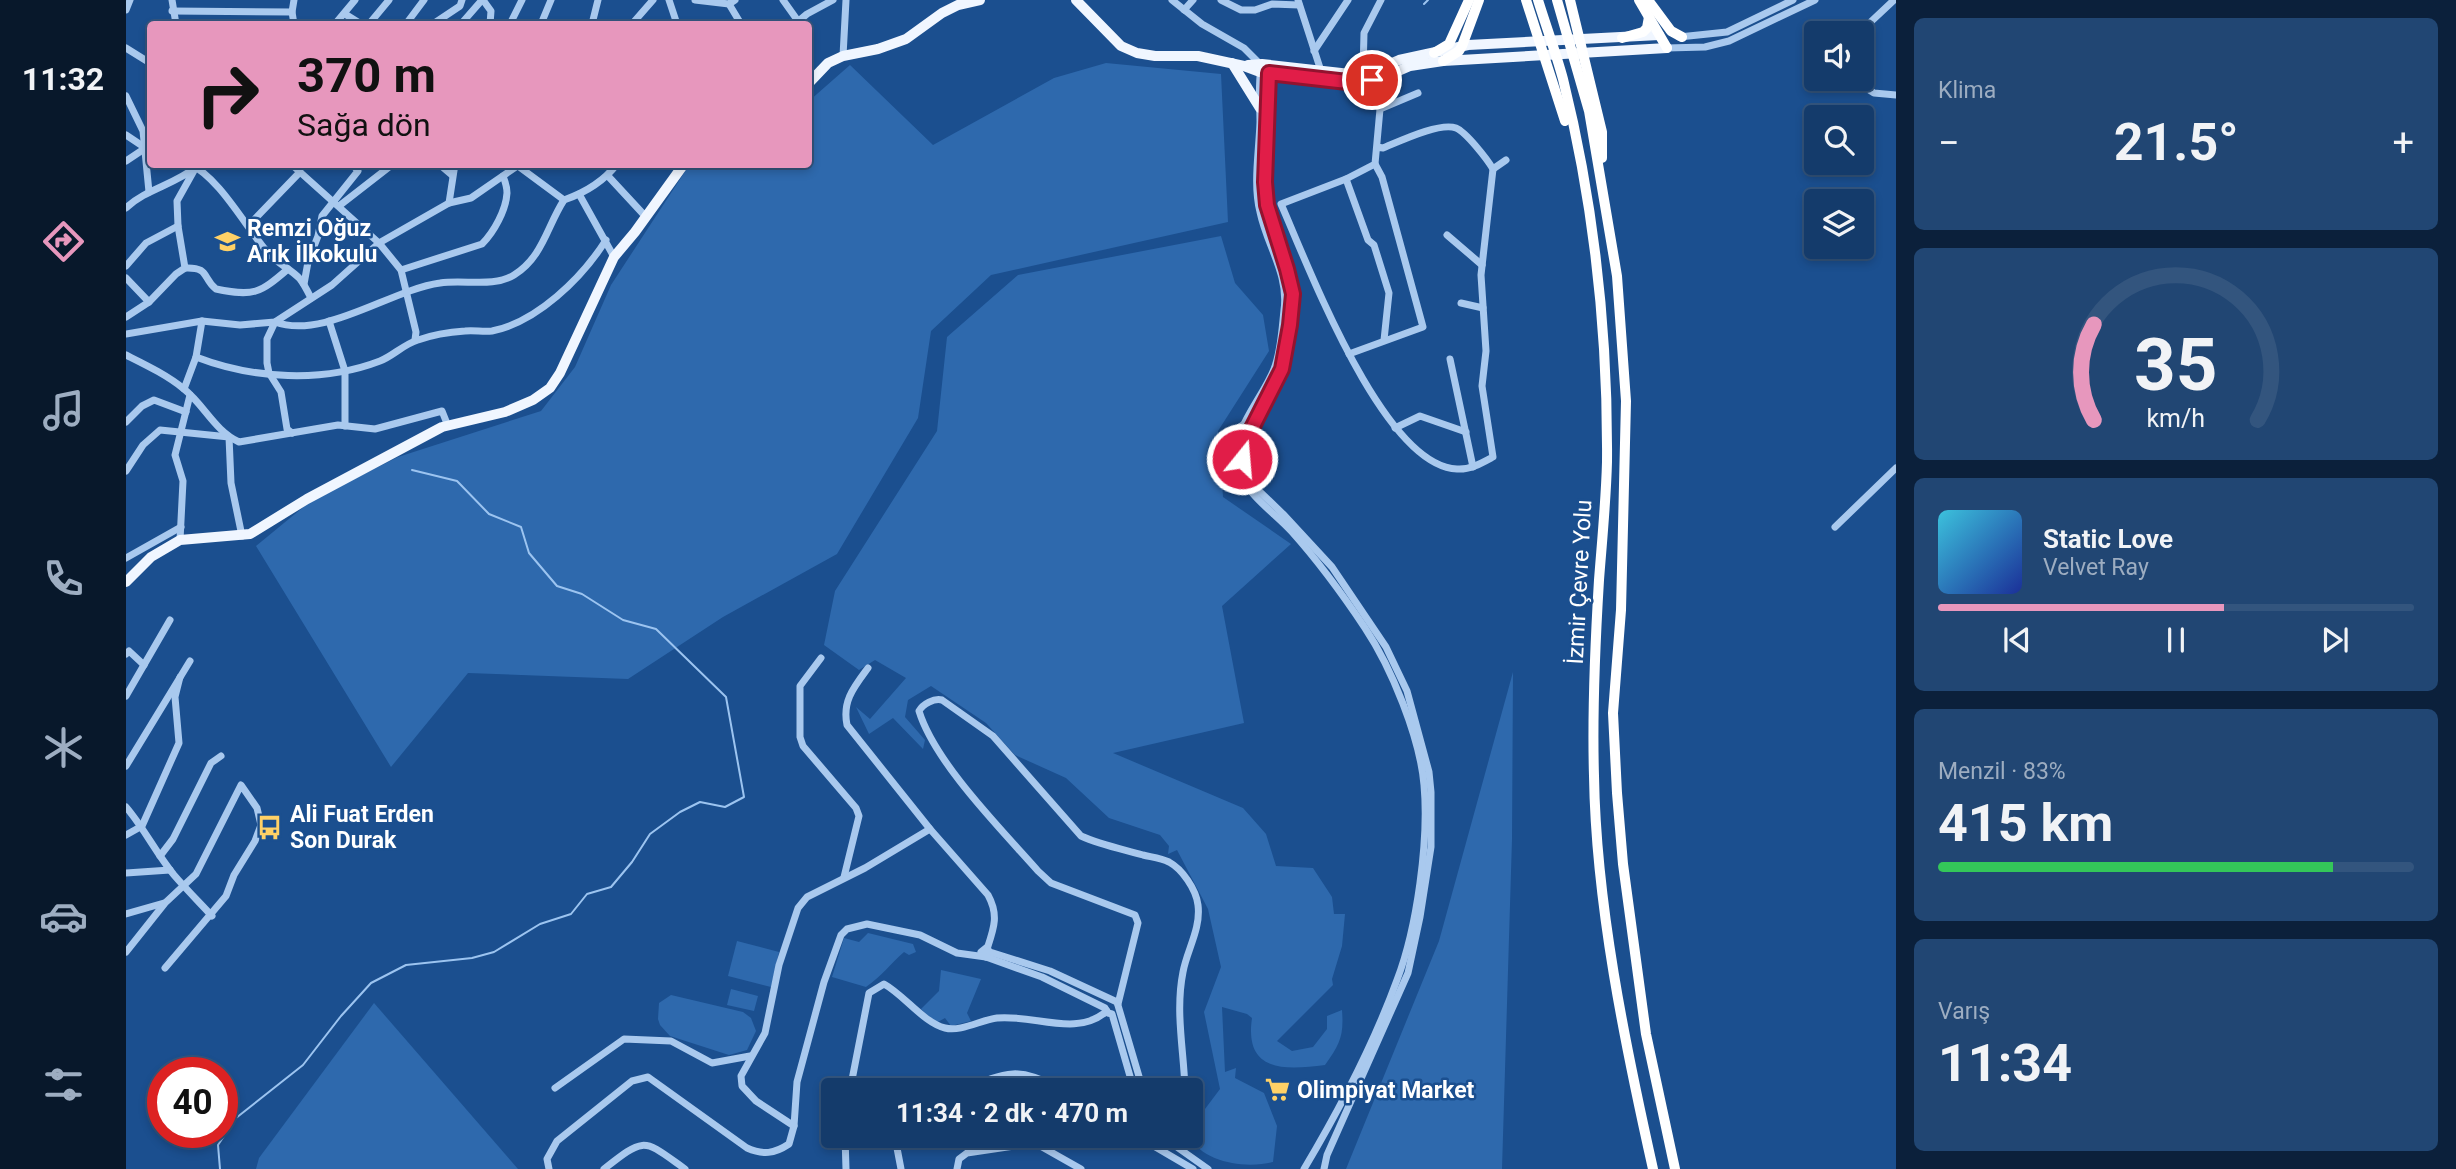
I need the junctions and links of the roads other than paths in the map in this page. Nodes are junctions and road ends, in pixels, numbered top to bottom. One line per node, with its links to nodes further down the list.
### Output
1 (130, 0): 39 (street)
2 (173, 0): 41 (street)
3 (294, 0): 43 (street)
4 (355, 0): 44 (street)
5 (389, 0): 50 (street)
6 (424, 0): 51 (street)
7 (463, 0): 52 (street)
8 (483, 0): 42 (street); 53 (street)
9 (493, 0): 42 (street)
10 (522, 0): 55 (street)
11 (551, 0): 56 (street)
12 (598, 0): 57 (street)
13 (669, 0): 59 (street)
14 (695, 0): 37 (street)
15 (783, 0): 61 (street)
16 (832, 0): 62 (street)
17 (846, 0): 72 (street)
18 (980, 0): 72 (main road)
19 (1172, 0): 40 (street)
20 (1194, 0): 40 (street)
21 (1221, 0): 38 (street)
22 (1349, 0): 70 (street)
23 (1381, 0): 79 (street)
24 (1469, 0): 67 (highway)
25 (1479, 0): 67 (highway)
26 (1526, 0): 114 (highway)
27 (1538, 0): 114 (highway, İzmir Çevre Yolu)
28 (1557, 0): 113 (highway, İzmir Çevre Yolu)
29 (1570, 0): 113 (highway)
30 (1639, 0): 45 (highway)
31 (1648, 0): 45 (highway)
32 (1794, 0): 65 (street)
33 (1815, 0): 69 (street)
34 (1894, 0): 63 (street)
35 (649, 1): 58 (street)
36 (1078, 1): 76 (main road)
37 (732, 2): 60 (street)
38 (1299, 3): 70 (street)
39 (126, 10)
40 (1184, 10): 77 (street)
41 (172, 11): 43 (street); 46 (street)
42 (491, 11): 54 (street)
43 (292, 12): 47 (street)
44 (345, 14): 48 (street); 49 (street)
45 (1652, 14): 64 (highway); 65 (highway); 66 (highway)
46 (175, 21)
47 (294, 21)
48 (338, 21)
49 (356, 21)
50 (372, 21)
51 (408, 21)
52 (438, 21)
53 (464, 21)
54 (490, 21)
55 (512, 21)
56 (542, 21)
57 (593, 21)
58 (634, 21)
59 (676, 21)
60 (740, 21)
61 (795, 21)
62 (799, 21)
63 (1871, 21)
64 (1663, 35): 65 (street); 66 (main road); 69 (highway)
65 (1682, 37)
66 (1623, 44): 67 (main road); 69 (main road); 73 (main road)
67 (1459, 45): 71 (highway); 73 (highway); 75 (highway)
68 (126, 48): 74 (street)
69 (1667, 48)
70 (1314, 51): 78 (street)
71 (1434, 53): 79 (main road)
72 (843, 56): 81 (main road)
73 (1470, 59): 75 (main road)
74 (147, 61)
75 (1443, 61): 80 (main road)
76 (1232, 63): 77 (main road); 86 (main road)
77 (1264, 70): 78 (main road); 80 (main road); 86 (street); 164 (street)
78 (1321, 71): 79 (main road)
79 (1363, 72)
80 (1376, 79): 87 (street)
81 (812, 80)
82 (1871, 91): 84 (street)
83 (1418, 93): 87 (street)
84 (1896, 95)
85 (126, 96): 90 (street)
86 (1260, 108): 156 (street)
87 (1380, 109): 89 (street)
88 (126, 135): 90 (street)
89 (1377, 148): 93 (street); 107 (street)
90 (147, 150): 92 (street)
91 (1506, 160): 107 (street)
92 (126, 161)
93 (1375, 164): 112 (street); 146 (street)
94 (148, 168): 115 (street)
95 (190, 168): 115 (street)
96 (192, 168): 123 (street)
97 (196, 168): 122 (street)
98 (296, 168): 108 (street)
99 (355, 168): 119 (street)
100 (387, 168): 119 (street)
101 (444, 168): 109 (street)
102 (454, 168): 109 (street)
103 (515, 168): 110 (street)
104 (523, 168): 117 (street)
105 (614, 168): 111 (street)
106 (681, 168): 121 (main road)
107 (1493, 169): 128 (street)
108 (300, 172): 119 (street); 122 (street)
109 (452, 175): 118 (street)
110 (503, 176): 118 (street); 132 (street)
111 (608, 176): 116 (street); 121 (street)
112 (1346, 179): 146 (street); 147 (street)
113 (1602, 188): 226 (highway, İzmir Çevre Yolu)
114 (1585, 191): 225 (highway, İzmir Çevre Yolu)
115 (149, 192): 120 (street)
116 (579, 194): 117 (street); 125 (street)
117 (564, 200): 135 (street)
118 (450, 203): 126 (street)
119 (336, 204): 126 (street); 134 (street)
120 (126, 208)
121 (646, 217): 127 (main road)
122 (249, 225): 131 (street)
123 (178, 226): 129 (street); 130 (street)
124 (1447, 235): 128 (street)
125 (606, 240): 127 (street); 145 (street)
126 (379, 243): 132 (street); 136 (street)
127 (614, 257): 158 (main road)
128 (1482, 265): 139 (street)
129 (126, 267)
130 (185, 268): 131 (street); 137 (street)
131 (288, 269): 134 (street)
132 (401, 270): 135 (street)
133 (126, 278): 137 (street)
134 (304, 285): 136 (street)
135 (407, 293): 142 (street); 145 (street)
136 (311, 298): 143 (street)
137 (149, 302): 140 (street)
138 (1461, 303): 139 (street)
139 (1483, 308): 166 (street)
140 (126, 317)
141 (202, 321): 143 (street); 144 (street); 149 (street)
142 (329, 321): 143 (street); 151 (street)
143 (275, 322): 152 (street)
144 (126, 334)
145 (415, 340): 151 (street)
146 (1384, 340): 147 (street)
147 (1349, 354): 159 (street)
148 (126, 355): 153 (street)
149 (196, 357): 152 (street); 153 (street)
150 (1450, 359): 160 (street)
151 (345, 371): 152 (street); 157 (street)
152 (269, 373): 162 (street)
153 (187, 392): 154 (street); 163 (street)
154 (186, 412): 155 (street); 161 (street)
155 (126, 422)
156 (1244, 425): 165 (street); 165 (street)
157 (345, 426): 158 (street); 162 (street)
158 (448, 426): 171 (main road)
159 (1395, 428): 160 (street); 166 (street)
160 (1466, 432): 166 (street)
161 (180, 433): 163 (street); 168 (street); 169 (street)
162 (292, 433): 163 (street)
163 (229, 438): 171 (street)
164 (1244, 449): 165 (street); 224 (street)
165 (1237, 466): 223 (street)
166 (1473, 467)
167 (1896, 468): 170 (street)
168 (126, 471)
169 (181, 527): 172 (street); 173 (street)
170 (1835, 527)
171 (242, 536): 172 (main road)
172 (180, 540): 174 (main road)
173 (126, 558)
174 (126, 582)
175 (170, 620): 179 (street)
176 (126, 654): 179 (street)
177 (821, 658): 192 (street)
178 (190, 661): 181 (street)
179 (144, 665): 182 (street)
180 (868, 668): 187 (street)
181 (180, 677): 184 (street); 186 (street)
182 (126, 696)
183 (222, 756): 189 (street)
184 (126, 766)
185 (126, 807): 186 (street)
186 (142, 826): 188 (street); 189 (street)
187 (930, 829): 192 (street); 198 (street)
188 (126, 835)
189 (160, 856): 190 (street)
190 (170, 870): 191 (street); 193 (street)
191 (126, 873)
192 (844, 877): 201 (street)
193 (184, 885): 194 (street); 196 (street); 196 (street)
194 (165, 902): 195 (street); 197 (street)
195 (126, 914)
196 (212, 915): 199 (street)
197 (126, 952)
198 (988, 953): 200 (street); 209 (street)
199 (165, 968)
200 (1112, 1008): 202 (street); 205 (street); 206 (street); 207 (street)
201 (750, 1056): 208 (street); 209 (street)
202 (852, 1078)
203 (991, 1078): 204 (street)
204 (1038, 1078)
205 (1131, 1078)
206 (1138, 1078)
207 (1184, 1078)
208 (555, 1088)
209 (794, 1126): 214 (street)
210 (845, 1148): 217 (street)
211 (897, 1148): 218 (street)
212 (1161, 1148): 221 (street)
213 (1180, 1148): 222 (street)
214 (549, 1169)
215 (604, 1169): 216 (street)
216 (685, 1169)
217 (846, 1169)
218 (901, 1169)
219 (957, 1169): 220 (street)
220 (1081, 1169)
221 (1193, 1169)
222 (1208, 1169)
223 (1304, 1169)
224 (1324, 1169)
225 (1653, 1169)
226 (1675, 1169)

